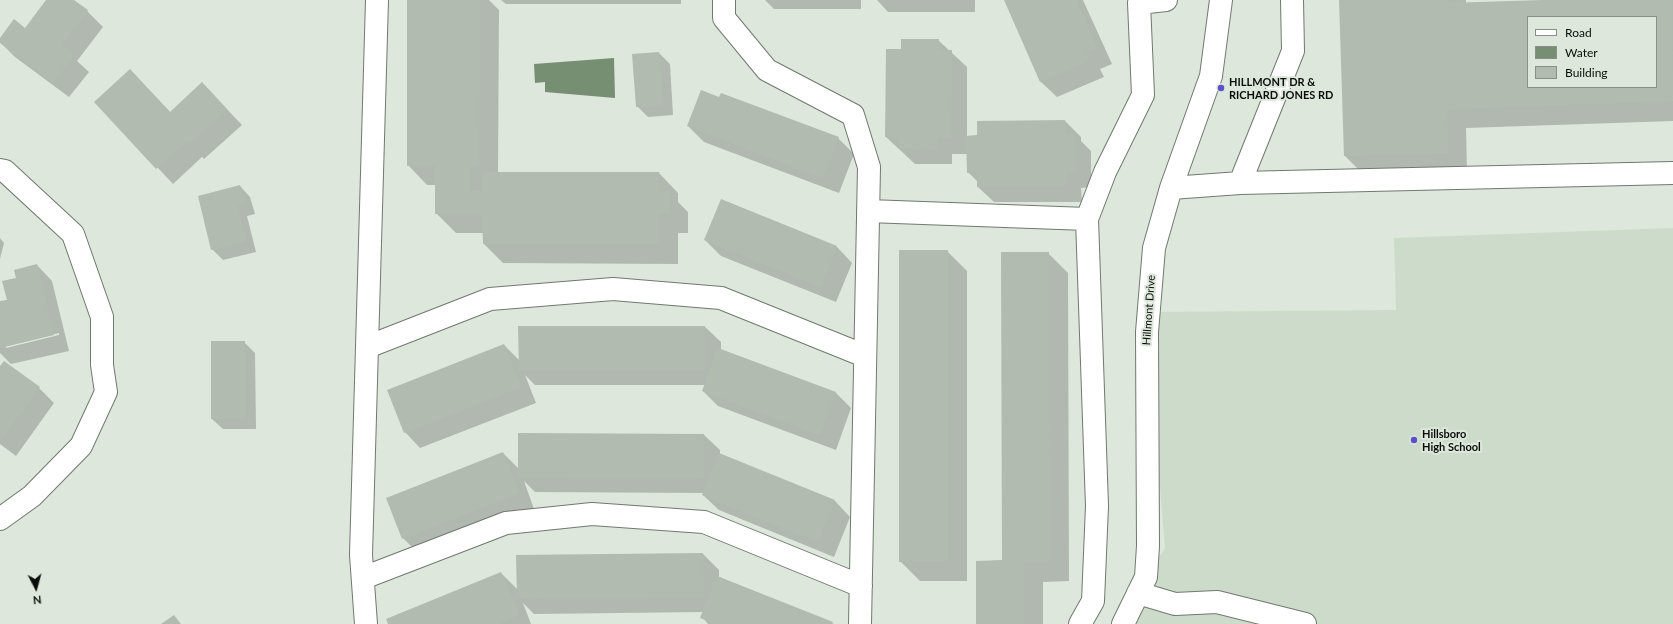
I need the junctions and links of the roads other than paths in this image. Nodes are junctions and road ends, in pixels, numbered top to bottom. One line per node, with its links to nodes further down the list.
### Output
1 (377, 0): 13 (street)
2 (724, 0): 11 (street)
3 (1166, 0): 6 (street)
4 (1221, 0): 10 (street, Hillmont Drive)
5 (1292, 0): 9 (street)
6 (1139, 2): 12 (street)
7 (0, 170): 15 (street)
8 (1673, 173): 9 (street)
9 (1240, 183): 10 (street)
10 (1171, 188): 18 (street, Hillmont Drive)
11 (868, 211): 12 (street); 14 (street)
12 (1087, 219): 21 (street)
13 (367, 346): 14 (street); 16 (street)
14 (865, 356): 17 (street)
15 (0, 519)
16 (363, 578): 17 (street); 19 (street)
17 (861, 586): 20 (street)
18 (1138, 593): 22 (street, Hillmont Drive); 23 (street)
19 (366, 624)
20 (860, 624)
21 (1080, 624)
22 (1123, 624)
23 (1305, 624)

